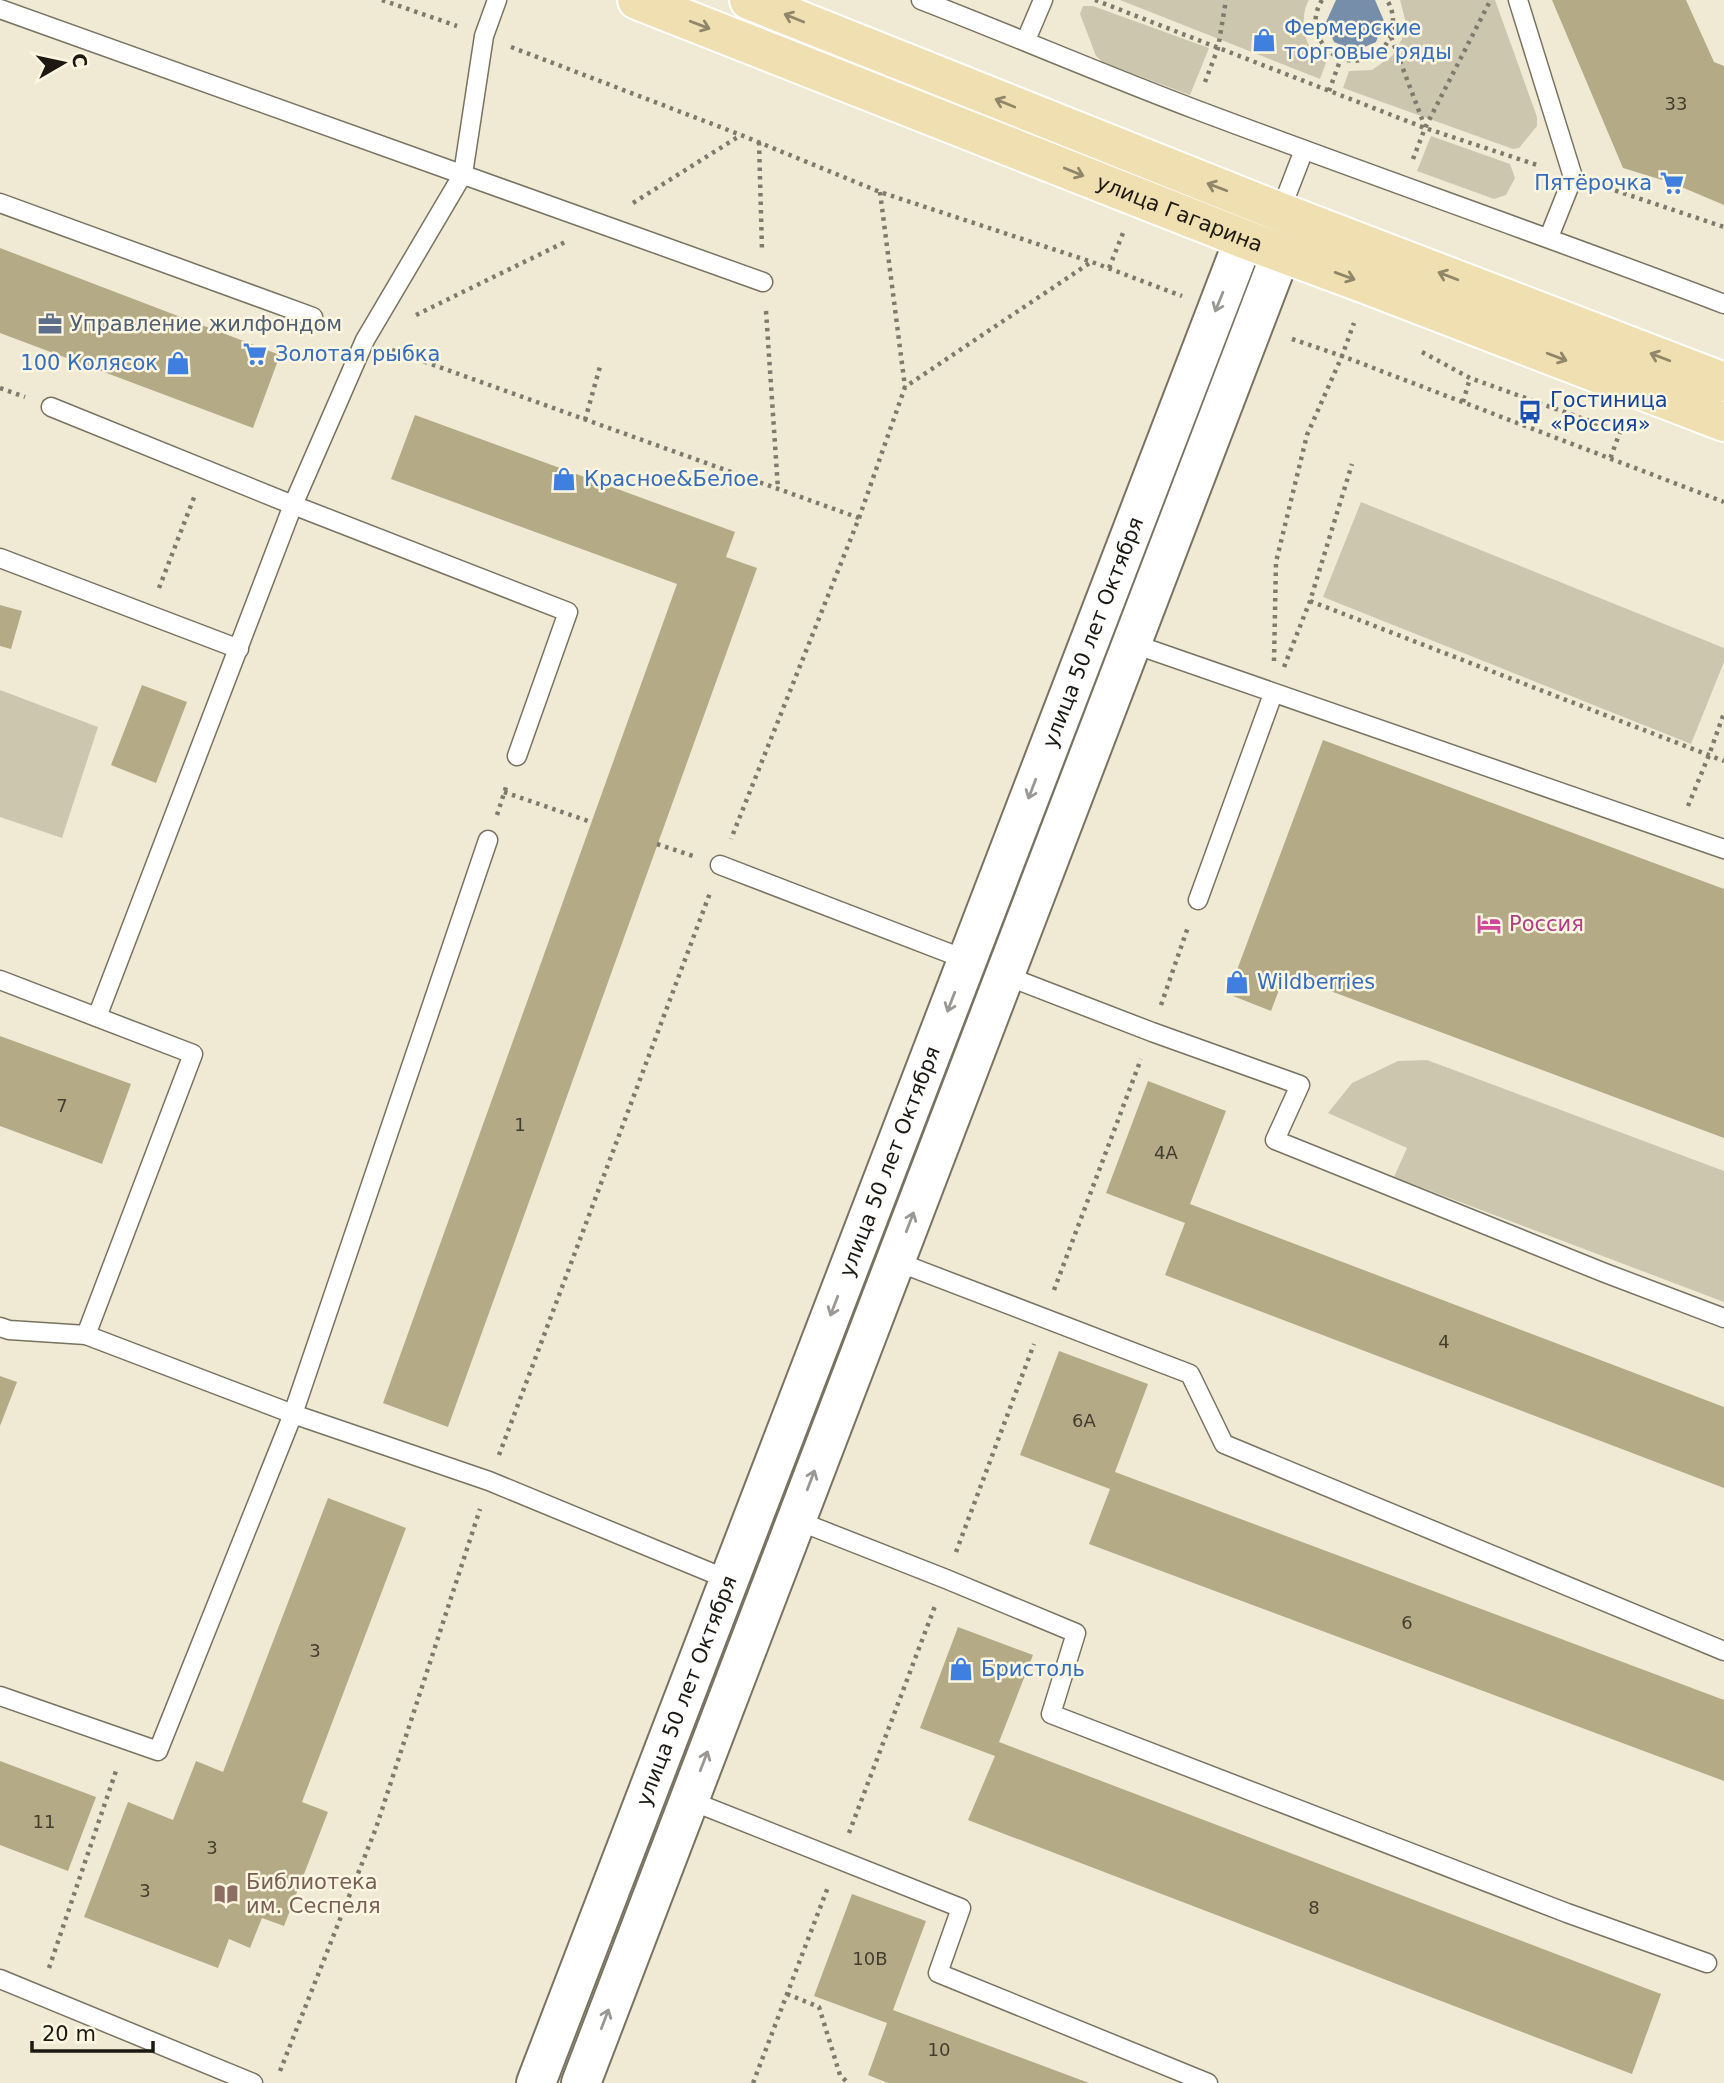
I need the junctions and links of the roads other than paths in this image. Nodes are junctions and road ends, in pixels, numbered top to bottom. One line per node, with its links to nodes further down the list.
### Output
1 (498, 0): 10 (lane)
2 (636, 0): 14 (main road, улица Гагарина, one-way to 14)
3 (749, 0): 12 (main road, улица Гагарина, one-way to 3)
4 (921, 0): 8 (lane)
5 (1043, 0): 8 (lane)
6 (1518, 0): 13 (lane)
7 (0, 9): 10 (lane)
8 (1026, 40): 9 (lane)
9 (1304, 150): 12 (lane); 13 (lane)
10 (463, 174): 16 (lane); 22 (lane)
11 (0, 203): 18 (lane)
12 (1280, 212): 14 (main road); 15 (main road); 19 (main road, улица Гагарина, one-way to 12)
13 (1549, 237): 17 (lane)
14 (1244, 239): 15 (main road, улица Гагарина); 24 (street, улица 50 лет Октября, one-way to 24)
15 (1281, 253): 21 (main road, улица Гагарина, one-way to 21); 25 (street, улица 50 лет Октября)
16 (764, 282)
17 (1724, 304)
18 (313, 317)
19 (1724, 382)
20 (51, 407): 22 (lane)
21 (1724, 422)
22 (293, 505): 26 (lane); 28 (lane)
23 (0, 558): 26 (lane)
24 (1094, 629): 25 (street); 33 (street, улица 50 лет Октября, one-way to 33)
25 (1131, 643): 27 (lane); 34 (street, улица 50 лет Октября)
26 (239, 649): 36 (lane)
27 (1273, 694): 30 (lane); 32 (lane)
28 (517, 756)
29 (488, 840): 42 (lane)
30 (1724, 849)
31 (720, 865): 33 (lane)
32 (1198, 900)
33 (967, 960): 34 (street); 37 (street, улица 50 лет Октября, one-way to 37)
34 (1004, 975): 38 (street, улица 50 лет Октября, one-way to 34); 39 (lane)
35 (0, 980): 36 (lane)
36 (97, 1017): 41 (lane)
37 (857, 1246): 38 (street); 43 (street, улица 50 лет Октября, one-way to 43)
38 (895, 1261): 44 (street, улица 50 лет Октября, one-way to 38); 47 (lane)
39 (1724, 1318)
40 (0, 1327): 41 (lane)
41 (86, 1335): 42 (lane)
42 (292, 1414): 45 (lane); 48 (lane)
43 (757, 1506): 44 (street); 45 (street, улица 50 лет Октября)
44 (796, 1520): 46 (street, улица 50 лет Октября); 51 (lane)
45 (729, 1580): 46 (street); 49 (street, улица 50 лет Октября)
46 (767, 1596): 50 (street, улица 50 лет Октября, one-way to 46)
47 (1724, 1651)
48 (0, 1696)
49 (650, 1784): 50 (street); 53 (street, улица 50 лет Октября)
50 (689, 1800): 54 (street, улица 50 лет Октября, one-way to 50); 56 (lane)
51 (1707, 1963)
52 (0, 1979): 55 (lane)
53 (539, 2074): 54 (street)
54 (584, 2082)
55 (253, 2083)
56 (1208, 2083)

